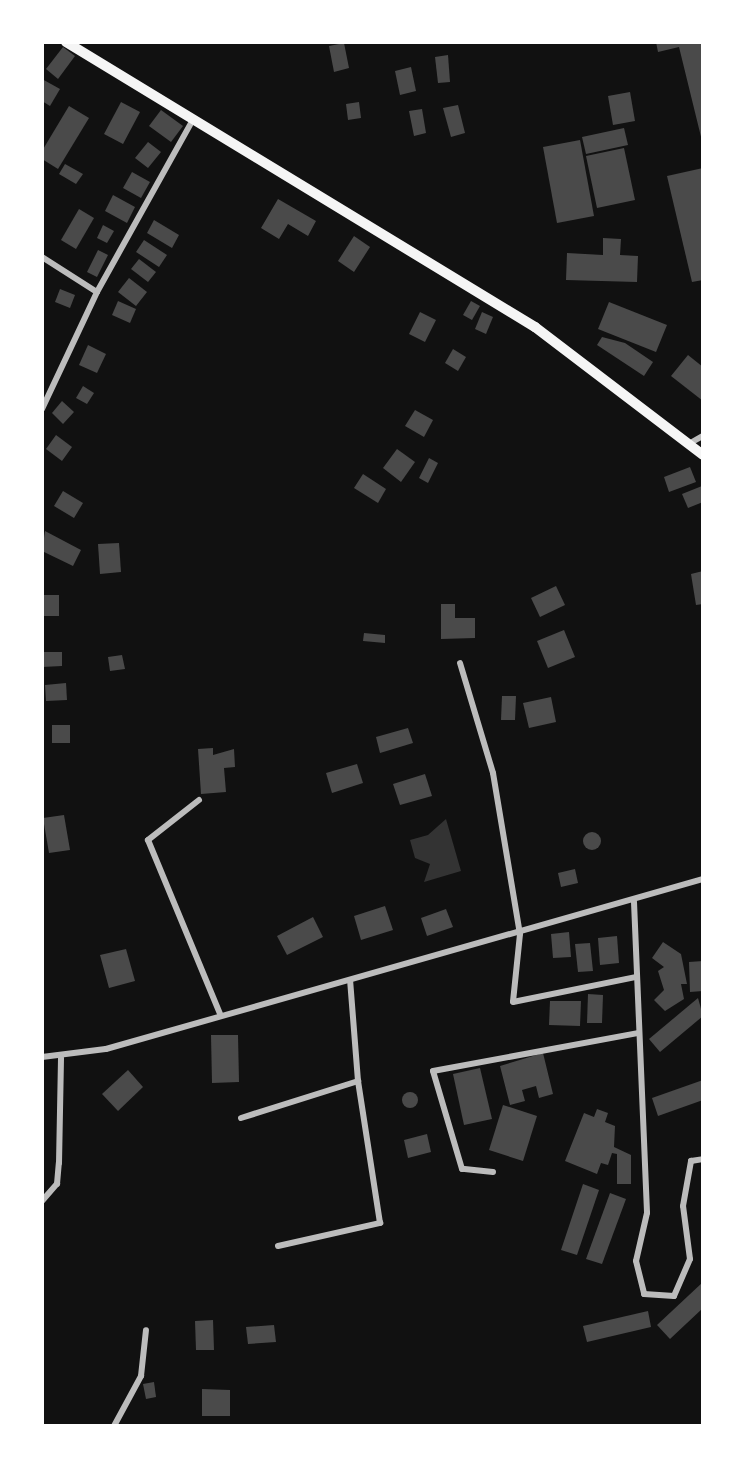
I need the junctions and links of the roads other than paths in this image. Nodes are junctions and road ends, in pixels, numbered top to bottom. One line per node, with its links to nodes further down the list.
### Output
1 (66, 42): 2 (main road)
2 (194, 118): 4 (street); 7 (main road)
3 (42, 257): 4 (street)
4 (97, 292): 5 (street)
5 (42, 409)
6 (703, 436): 7 (street)
7 (692, 442): 8 (main road)
8 (703, 455)
9 (460, 663): 13 (street)
10 (199, 800): 16 (street)
11 (703, 879): 12 (street)
12 (634, 902): 13 (street); 14 (street)
13 (520, 934): 14 (street); 15 (street)
14 (636, 977): 17 (street)
15 (350, 980): 16 (street); 20 (street)
16 (220, 1014): 19 (street)
17 (638, 1033): 22 (street); 23 (street)
18 (42, 1057): 19 (street)
19 (61, 1058): 24 (street)
20 (358, 1081): 21 (street); 25 (street)
21 (241, 1118)
22 (703, 1159)
23 (493, 1172)
24 (42, 1201)
25 (278, 1246)
26 (146, 1330): 27 (street)
27 (114, 1426)

